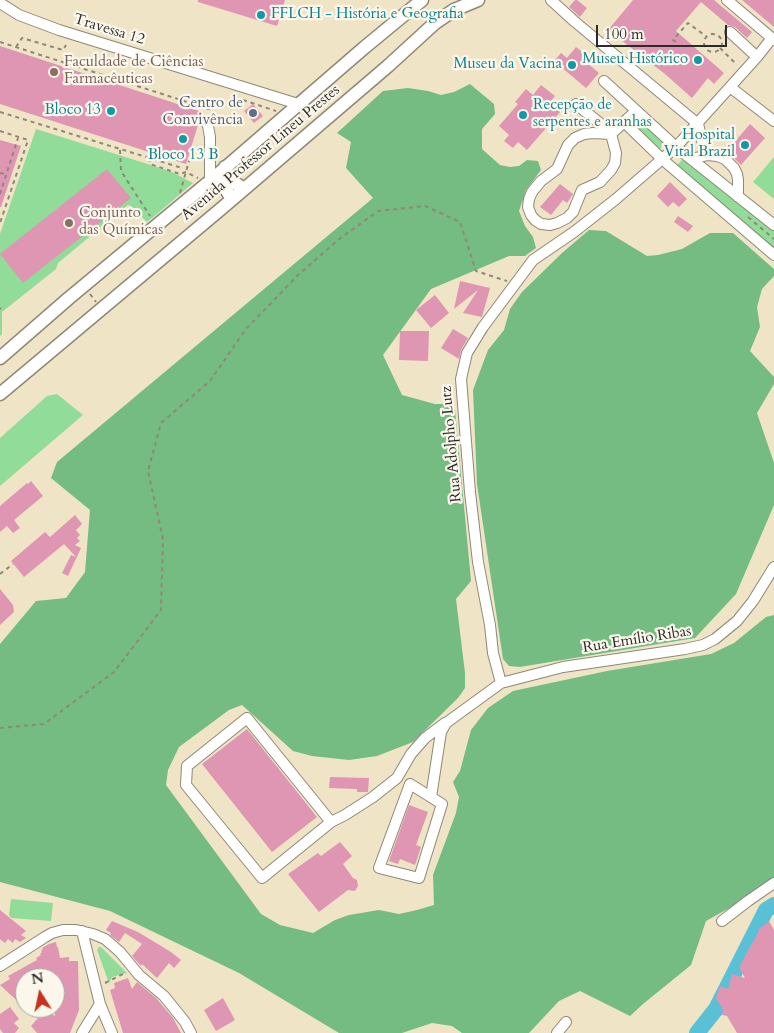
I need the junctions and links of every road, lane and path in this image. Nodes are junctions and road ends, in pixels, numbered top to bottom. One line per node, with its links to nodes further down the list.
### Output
1 (422, 0): 19 (main road, Avenida Professor Lineu Prestes)
2 (478, 0): 44 (main road, Avenida Professor Lineu Prestes)
3 (551, 0): 27 (street)
4 (727, 0): 8 (street)
5 (0, 3): 19 (street, Travessa 12)
6 (730, 32): 14 (street)
7 (706, 37): 10 (path); 13 (path); 13 (path)
8 (773, 39): 14 (street, Rua Adolpho Lutz)
9 (0, 42): 12 (path)
10 (676, 42)
11 (66, 45): 12 (path)
12 (16, 47): 24 (path)
13 (720, 48): 15 (path)
14 (757, 57): 15 (street, Rua Adolpho Lutz)
15 (744, 72): 17 (street, Rua Adolpho Lutz)
16 (604, 81): 21 (street)
17 (730, 87): 25 (street); 27 (street, Rua Adolpho Lutz)
18 (243, 100): 23 (path)
19 (298, 104): 23 (main road, Avenida Professor Lineu Prestes)
20 (576, 104): 29 (street)
21 (636, 111): 26 (street); 32 (street)
22 (0, 112): 33 (path)
23 (286, 115): 38 (main road, Avenida Professor Lineu Prestes)
24 (206, 121): 43 (street)
25 (774, 121)
26 (624, 122): 29 (street); 36 (street)
27 (698, 124): 31 (street); 32 (street, Rua Adolpho Lutz)
28 (0, 131): 49 (path)
29 (611, 133): 29 (street)
30 (18, 138): 42 (path)
31 (702, 141)
32 (676, 146): 36 (street, Rua Adolpho Lutz); 37 (street)
33 (120, 150): 35 (path); 50 (path)
34 (191, 154): 40 (path)
35 (149, 158): 39 (path); 40 (path)
36 (662, 159): 52 (street); 53 (street, Rua Adolpho Lutz)
37 (691, 159): 46 (street); 46 (street)
38 (225, 167): 43 (main road, Avenida Professor Lineu Prestes); 44 (main road)
39 (182, 168)
40 (186, 172): 43 (path); 48 (path)
41 (0, 173): 42 (path)
42 (6, 174): 45 (path)
43 (210, 180): 47 (main road); 48 (main road, Avenida Professor Lineu Prestes)
44 (244, 189): 47 (main road, Avenida Professor Lineu Prestes)
45 (0, 194)
46 (738, 197): 51 (street)
47 (232, 199): 55 (main road, Avenida Professor Lineu Prestes)
48 (175, 210): 50 (main road, Avenida Professor Lineu Prestes)
49 (0, 223)
50 (156, 225): 54 (main road, Avenida Professor Lineu Prestes)
51 (774, 225)
52 (774, 255)
53 (514, 284): 61 (street, Rua Adolpho Lutz); 63 (path)
54 (84, 286): 55 (path); 56 (main road, Avenida Professor Lineu Prestes)
55 (102, 308): 57 (main road, Avenida Professor Lineu Prestes)
56 (0, 358)
57 (0, 394)
58 (13, 564): 60 (path)
59 (774, 567): 61 (street, Rua Emílio Ribas)
60 (0, 574)
61 (501, 683): 62 (street)
62 (446, 723): 64 (street); 65 (street)
63 (0, 728)
64 (431, 797): 64 (street)
65 (331, 822): 65 (street)
66 (774, 883): 67 (street)
67 (722, 920)
68 (82, 931): 69 (street); 70 (street); 71 (street)
69 (0, 966)
70 (134, 968): 71 (path); 76 (street)
71 (96, 988): 72 (street)
72 (100, 1004): 74 (street); 75 (street)
73 (566, 1022): 77 (street)
74 (82, 1033)
75 (112, 1033)
76 (191, 1033)
77 (557, 1033)

